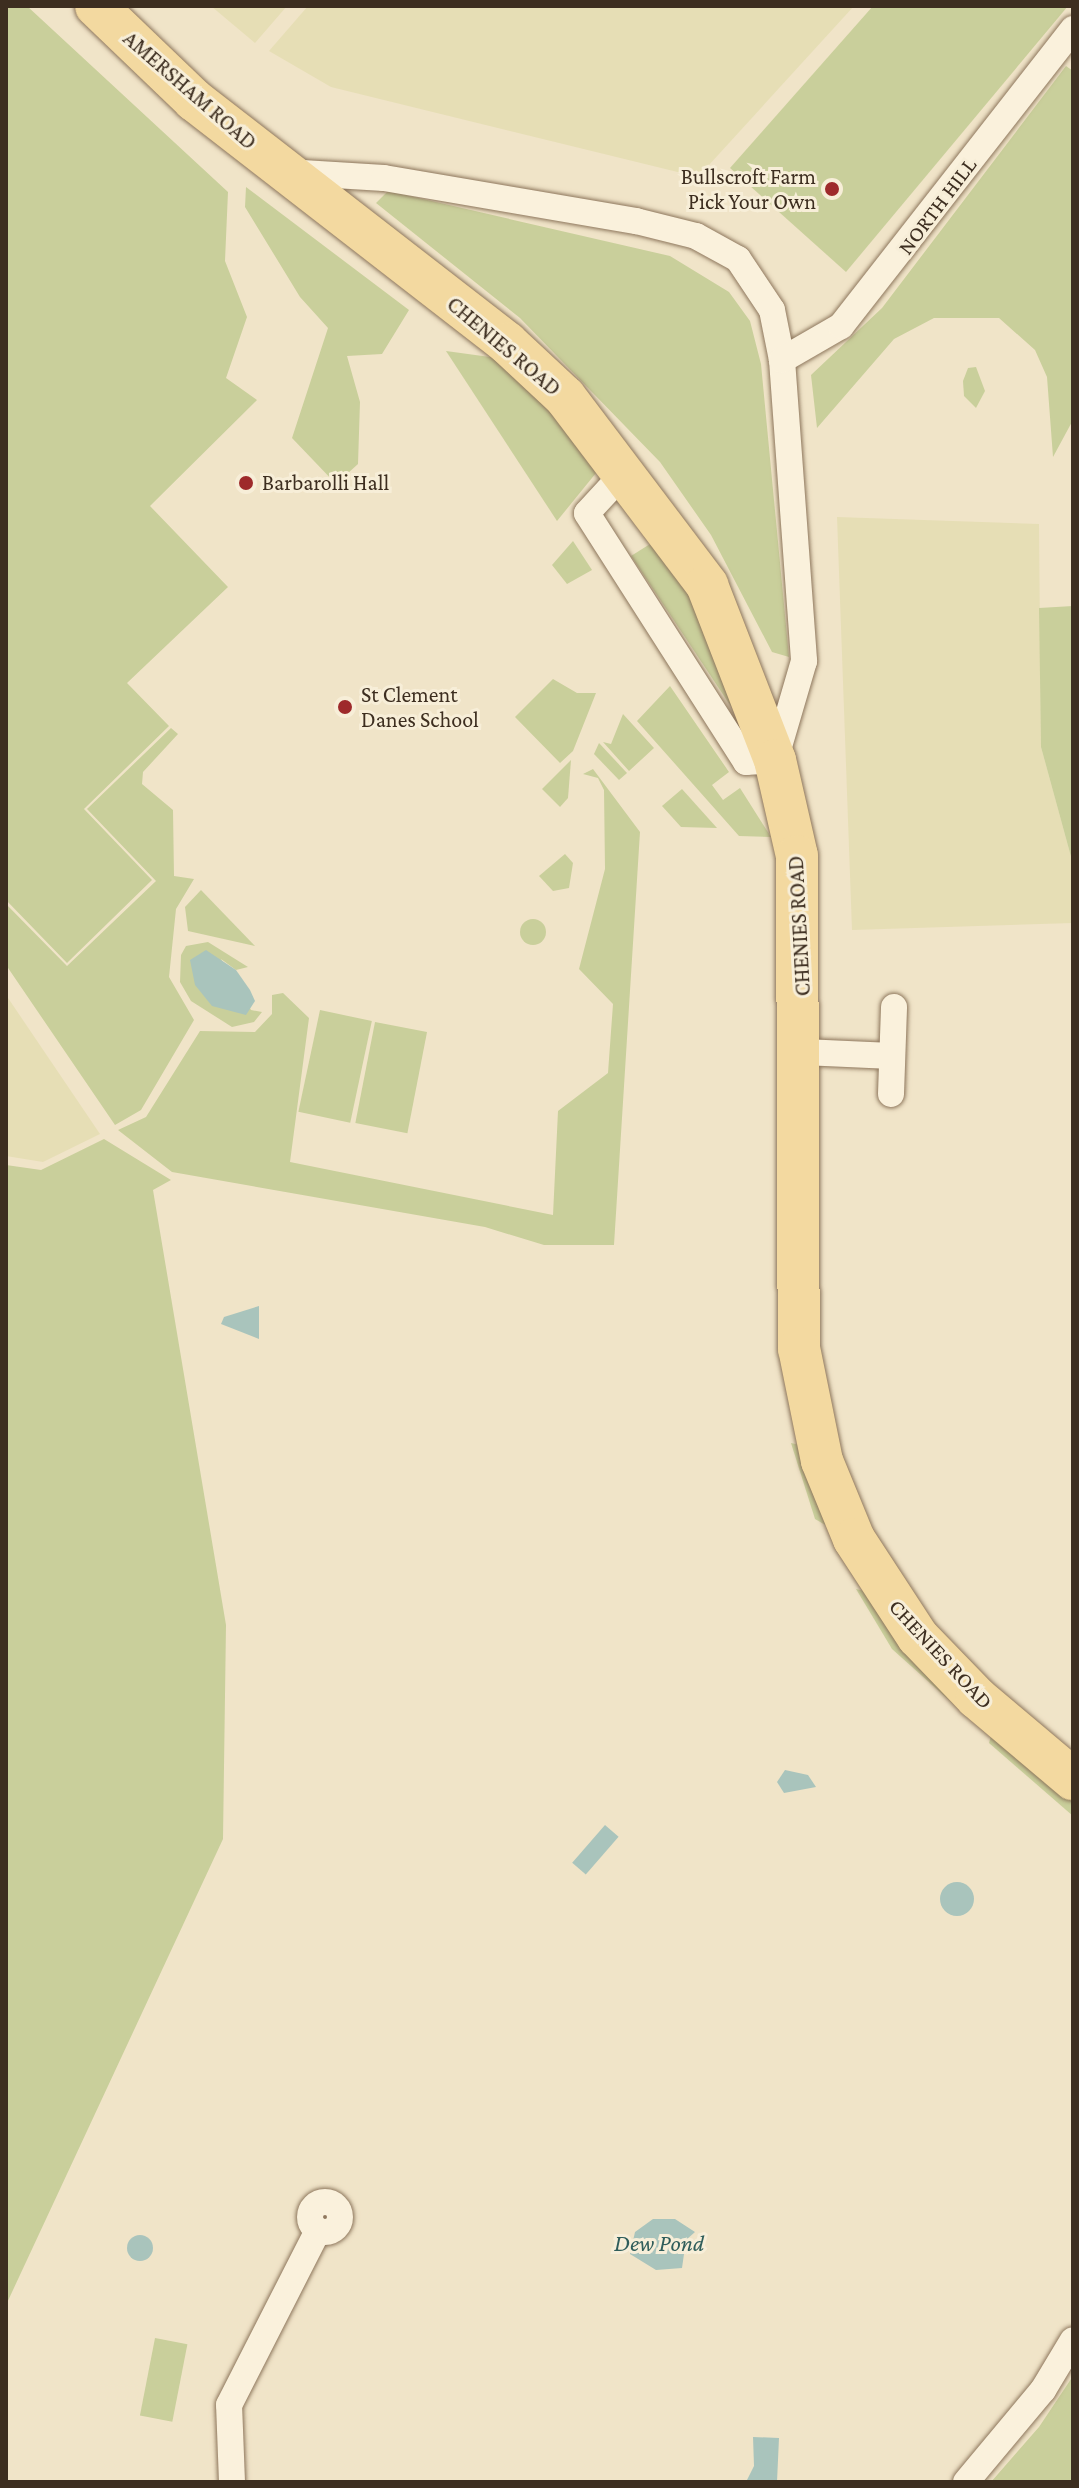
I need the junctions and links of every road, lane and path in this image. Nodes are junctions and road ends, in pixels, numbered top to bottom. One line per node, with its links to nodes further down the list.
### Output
1 (96, 6): 3 (main road, AMERSHAM ROAD)
2 (1073, 29): 4 (street, NORTH HILL)
3 (286, 172): 4 (street); 5 (main road, CHENIES ROAD)
4 (782, 360): 6 (street)
5 (625, 472): 6 (main road, CHENIES ROAD); 6 (street)
6 (775, 760): 8 (main road, CHENIES ROAD)
7 (894, 1007): 9 (street)
8 (803, 1052): 9 (street); 11 (main road, CHENIES ROAD)
9 (892, 1056): 10 (street)
10 (891, 1094)
11 (1073, 1779)
12 (318, 2230): 14 (street)
13 (1073, 2340): 15 (street)
14 (232, 2482)
15 (966, 2482)

